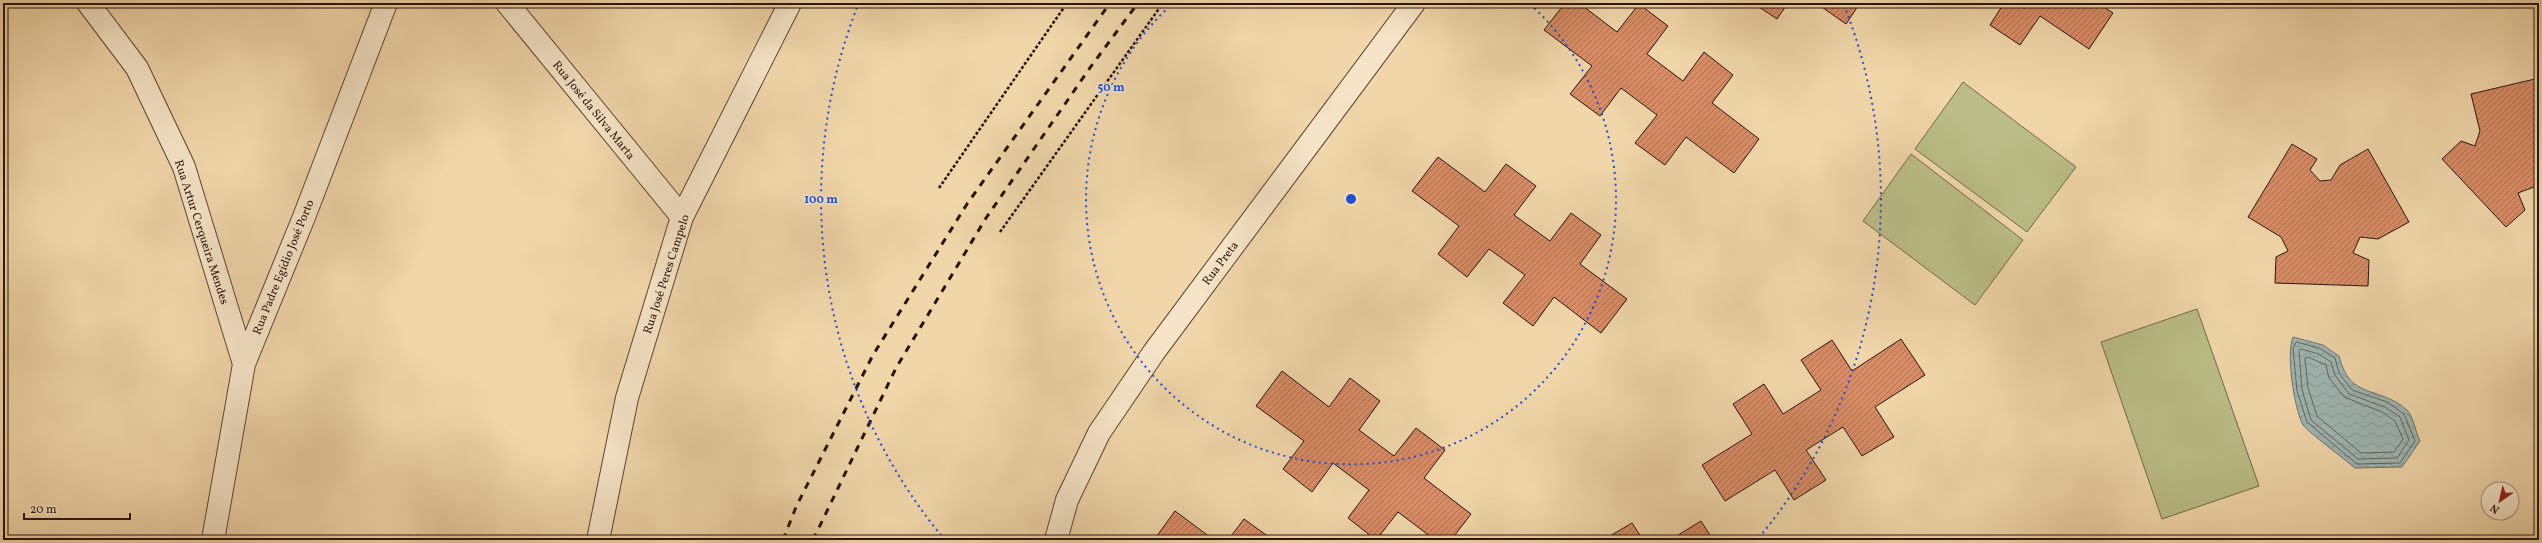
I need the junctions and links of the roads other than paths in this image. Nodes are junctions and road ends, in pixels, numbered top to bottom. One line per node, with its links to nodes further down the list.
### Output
1 (88, 3): 7 (street, Rua Artur Cerqueira Mendes)
2 (386, 3): 7 (street, Rua Padre Egídio José Porto)
3 (506, 3): 6 (street, Rua José da Silva Marta)
4 (790, 3): 6 (street, Rua José Peres Campelo)
5 (1414, 3): 10 (street, Rua Preta)
6 (682, 217): 9 (street, Rua José Peres Campelo)
7 (244, 364): 8 (street, Rua Padre Egídio José Porto)
8 (213, 540)
9 (598, 540)
10 (1056, 540)

